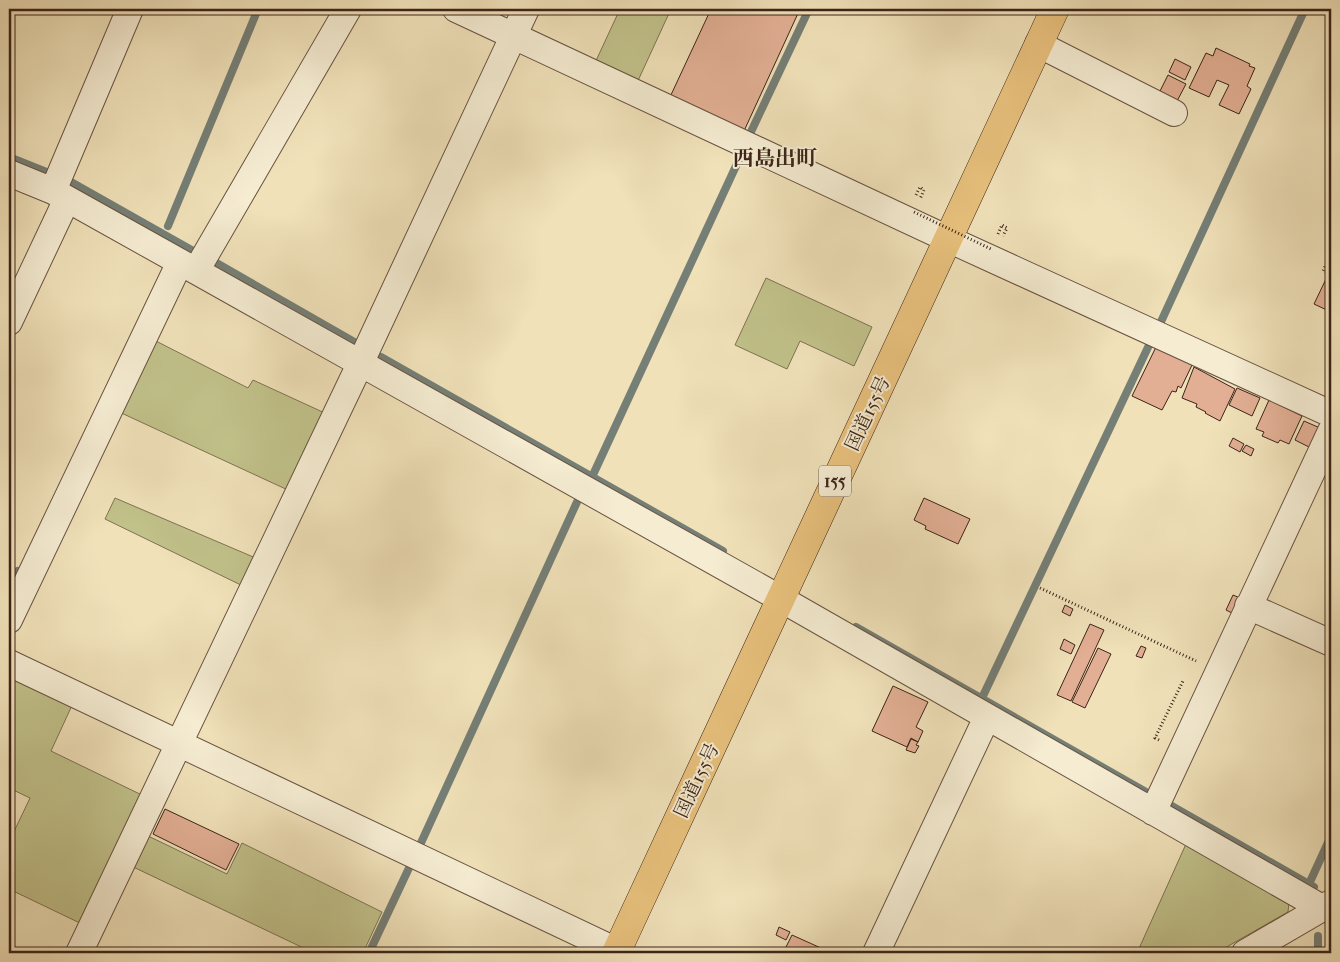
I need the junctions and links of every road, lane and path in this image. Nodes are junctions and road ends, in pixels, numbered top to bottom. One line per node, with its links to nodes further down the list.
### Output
1 (130, 9): 10 (street)
2 (348, 9): 15 (street)
3 (456, 9): 6 (street)
4 (526, 9): 6 (street)
5 (1055, 9): 7 (highway, 国道155号 / 155)
6 (514, 35): 12 (street); 18 (street)
7 (1038, 44): 8 (street); 12 (highway, 国道155号 / 155)
8 (1174, 113)
9 (9, 173): 10 (street)
10 (60, 195): 15 (street); 17 (street)
11 (914, 212): 13 (path, bridge)
12 (948, 238): 19 (street); 22 (highway, 国道155号 / 155)
13 (991, 249)
14 (1331, 254): 16 (path)
15 (188, 267): 18 (street); 24 (street)
16 (1331, 274)
17 (9, 322)
18 (360, 364): 22 (street); 29 (street)
19 (1331, 414)
20 (1331, 431): 23 (street)
21 (1040, 588): 27 (path)
22 (781, 599): 28 (street); 33 (highway, 国道155号 / 155)
23 (1248, 606): 25 (street); 27 (street)
24 (9, 620)
25 (1331, 643)
26 (9, 663): 29 (street)
27 (1218, 671): 30 (street)
28 (987, 717): 30 (street); 34 (street)
29 (179, 744): 32 (street); 33 (street)
30 (1153, 812): 31 (street)
31 (1326, 906): 35 (street)
32 (79, 953)
33 (618, 953)
34 (876, 953)
35 (1245, 953)

